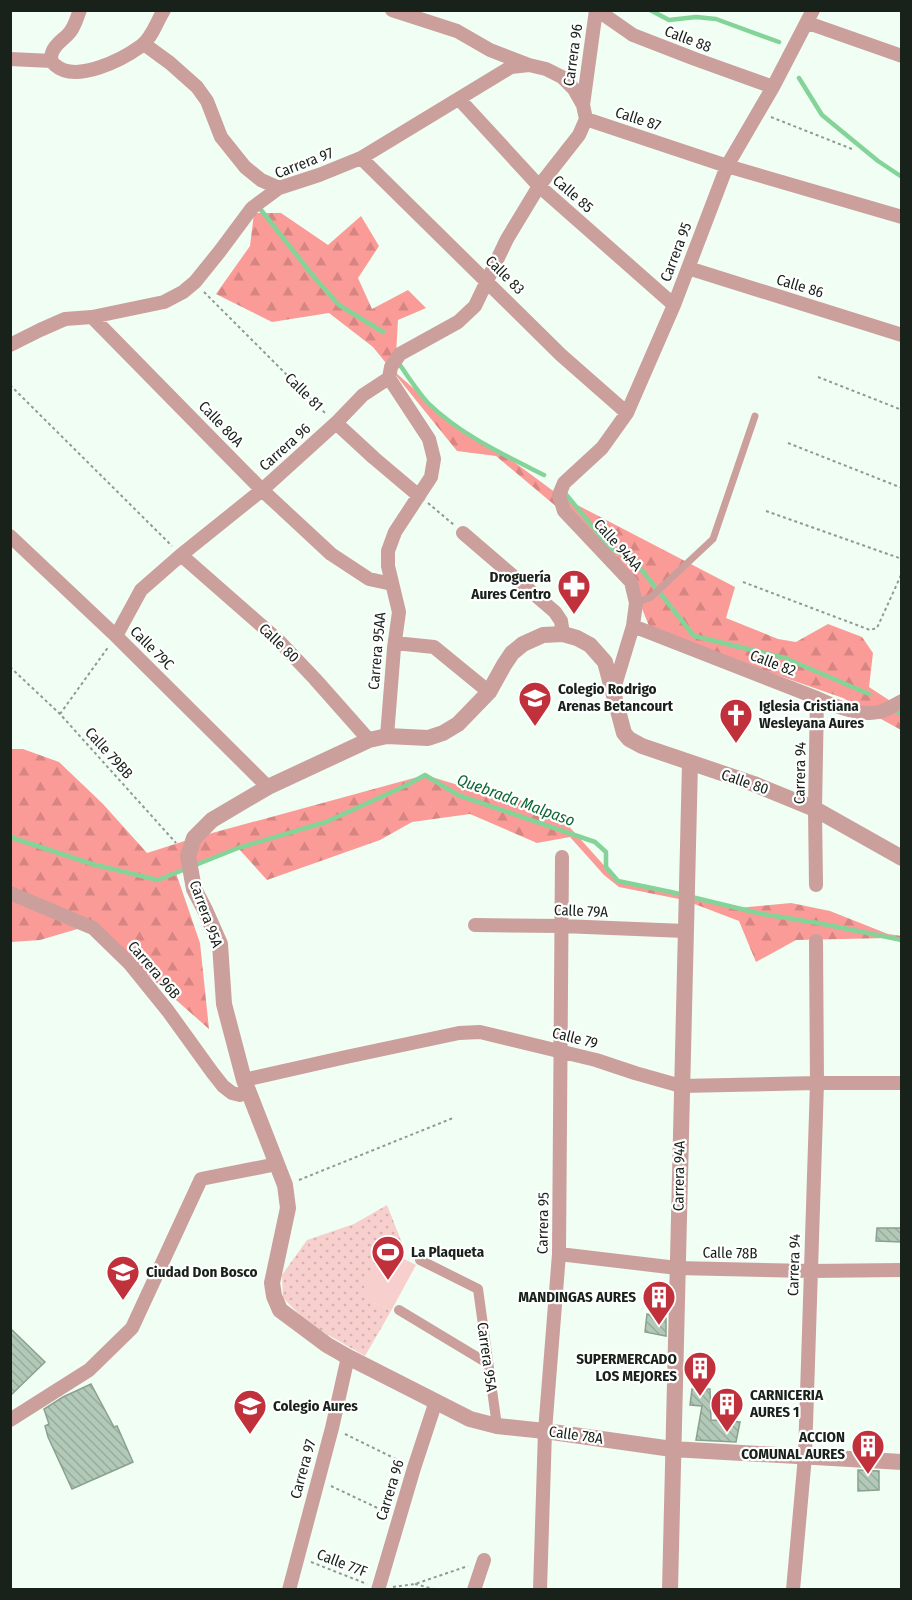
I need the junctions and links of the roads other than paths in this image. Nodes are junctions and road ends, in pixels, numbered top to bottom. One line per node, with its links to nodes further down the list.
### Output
1 (80, 10): 9 (street)
2 (165, 10): 6 (street)
3 (392, 10): 10 (street)
4 (597, 10): 11 (street, Calle 88); 13 (street, Carrera 96)
5 (810, 17): 7 (street); 11 (street, Carrera 95)
6 (144, 44): 9 (street); 17 (street)
7 (902, 56)
8 (10, 58): 9 (street)
9 (52, 61)
10 (529, 65): 12 (street, Carrera 97); 13 (street)
11 (773, 87): 15 (street, Carrera 95)
12 (459, 99): 14 (street, Carrera 97); 16 (street, Calle 85)
13 (584, 112): 15 (street, Calle 87); 16 (street, Carrera 96)
14 (361, 158): 17 (street, Carrera 97); 20 (street, Calle 83)
15 (727, 166): 18 (street, Calle 87); 19 (street, Carrera 95)
16 (539, 186): 20 (street, Carrera 96); 21 (street, Calle 85)
17 (279, 188): 22 (street, Carrera 97)
18 (902, 217)
19 (688, 268): 21 (street, Carrera 95); 23 (street, Calle 86)
20 (487, 280): 25 (street, Carrera 96); 26 (street, Calle 83)
21 (674, 304): 26 (street, Carrera 95)
22 (92, 317): 24 (street, Carrera 97); 29 (street, Calle 80A)
23 (902, 335)
24 (10, 345)
25 (389, 378): 28 (street, Carrera 96); 31 (street, Carrera 95AA)
26 (627, 413): 30 (street, Carrera 95)
27 (755, 416): 36 (lane)
28 (336, 423): 29 (street, Carrera 96); 31 (street, Calle 81)
29 (262, 490): 34 (street, Carrera 96); 35 (street, Calle 80A)
30 (560, 495): 36 (street, Calle 94AA)
31 (419, 496): 35 (street, Carrera 95AA)
32 (463, 533): 38 (street)
33 (10, 536): 39 (street, Calle 79C)
34 (181, 555): 39 (street, Carrera 96); 46 (street, Calle 80)
35 (392, 584): 40 (street, Carrera 95AA)
36 (636, 603): 37 (street, Calle 94AA)
37 (633, 626): 42 (street, Calle 94AA); 43 (street, Calle 82)
38 (563, 634): 41 (street); 42 (street)
39 (116, 636): 48 (street, Calle 79C)
40 (394, 643): 41 (street); 45 (street, Carrera 95AA)
41 (489, 692): 45 (street)
42 (613, 692): 47 (street, Calle 80)
43 (817, 698): 44 (street, Calle 82); 49 (street, Carrera 94)
44 (902, 701)
45 (387, 736): 46 (street)
46 (369, 740): 48 (street)
47 (690, 763): 49 (street, Calle 80); 56 (street, Carrera 94A)
48 (268, 787): 61 (street, Carrera 95A)
49 (815, 809): 51 (street, Calle 80); 52 (street, Carrera 94)
50 (562, 857): 55 (street, Carrera 95)
51 (902, 858)
52 (816, 885)
53 (10, 893): 61 (street, Carrera 96B)
54 (476, 925): 55 (street, Calle 79A)
55 (562, 926): 56 (street, Calle 79A); 58 (street, Carrera 95)
56 (685, 931): 62 (street, Carrera 94A)
57 (816, 941): 59 (street, Carrera 94)
58 (561, 1051): 61 (street, Calle 79); 62 (street, Calle 79); 64 (street, Carrera 95)
59 (817, 1083): 60 (street, Calle 79); 62 (street, Calle 79); 68 (street, Carrera 94)
60 (902, 1083)
61 (246, 1086): 63 (street, Carrera 95A)
62 (681, 1086): 66 (street, Carrera 94A)
63 (277, 1164): 69 (street, Carrera 95A); 74 (street)
64 (559, 1254): 66 (street, Calle 78B); 76 (street, Carrera 95)
65 (420, 1260): 72 (street, Carrera 95A)
66 (677, 1268): 68 (street, Calle 78B); 77 (street, Carrera 94A)
67 (902, 1270): 68 (street, Calle 78B)
68 (810, 1271): 78 (street, Carrera 94)
69 (280, 1310): 71 (street, Calle 78A)
70 (399, 1310): 72 (street)
71 (348, 1357): 73 (street, Calle 78A); 82 (street, Carrera 97)
72 (487, 1363): 75 (street, Carrera 95A)
73 (436, 1401): 75 (street, Calle 78A); 81 (street, Carrera 96)
74 (10, 1420)
75 (497, 1426): 76 (street, Calle 78A)
76 (544, 1431): 77 (street, Calle 78A); 84 (street, Carrera 95)
77 (672, 1449): 78 (street, Calle 78A); 85 (street, Carrera 94A)
78 (805, 1456): 79 (street, Calle 78A); 86 (street, Carrera 94)
79 (902, 1462)
80 (484, 1560): 83 (street)
81 (378, 1589)
82 (289, 1590)
83 (474, 1590)
84 (540, 1590)
85 (670, 1590)
86 (793, 1590)

